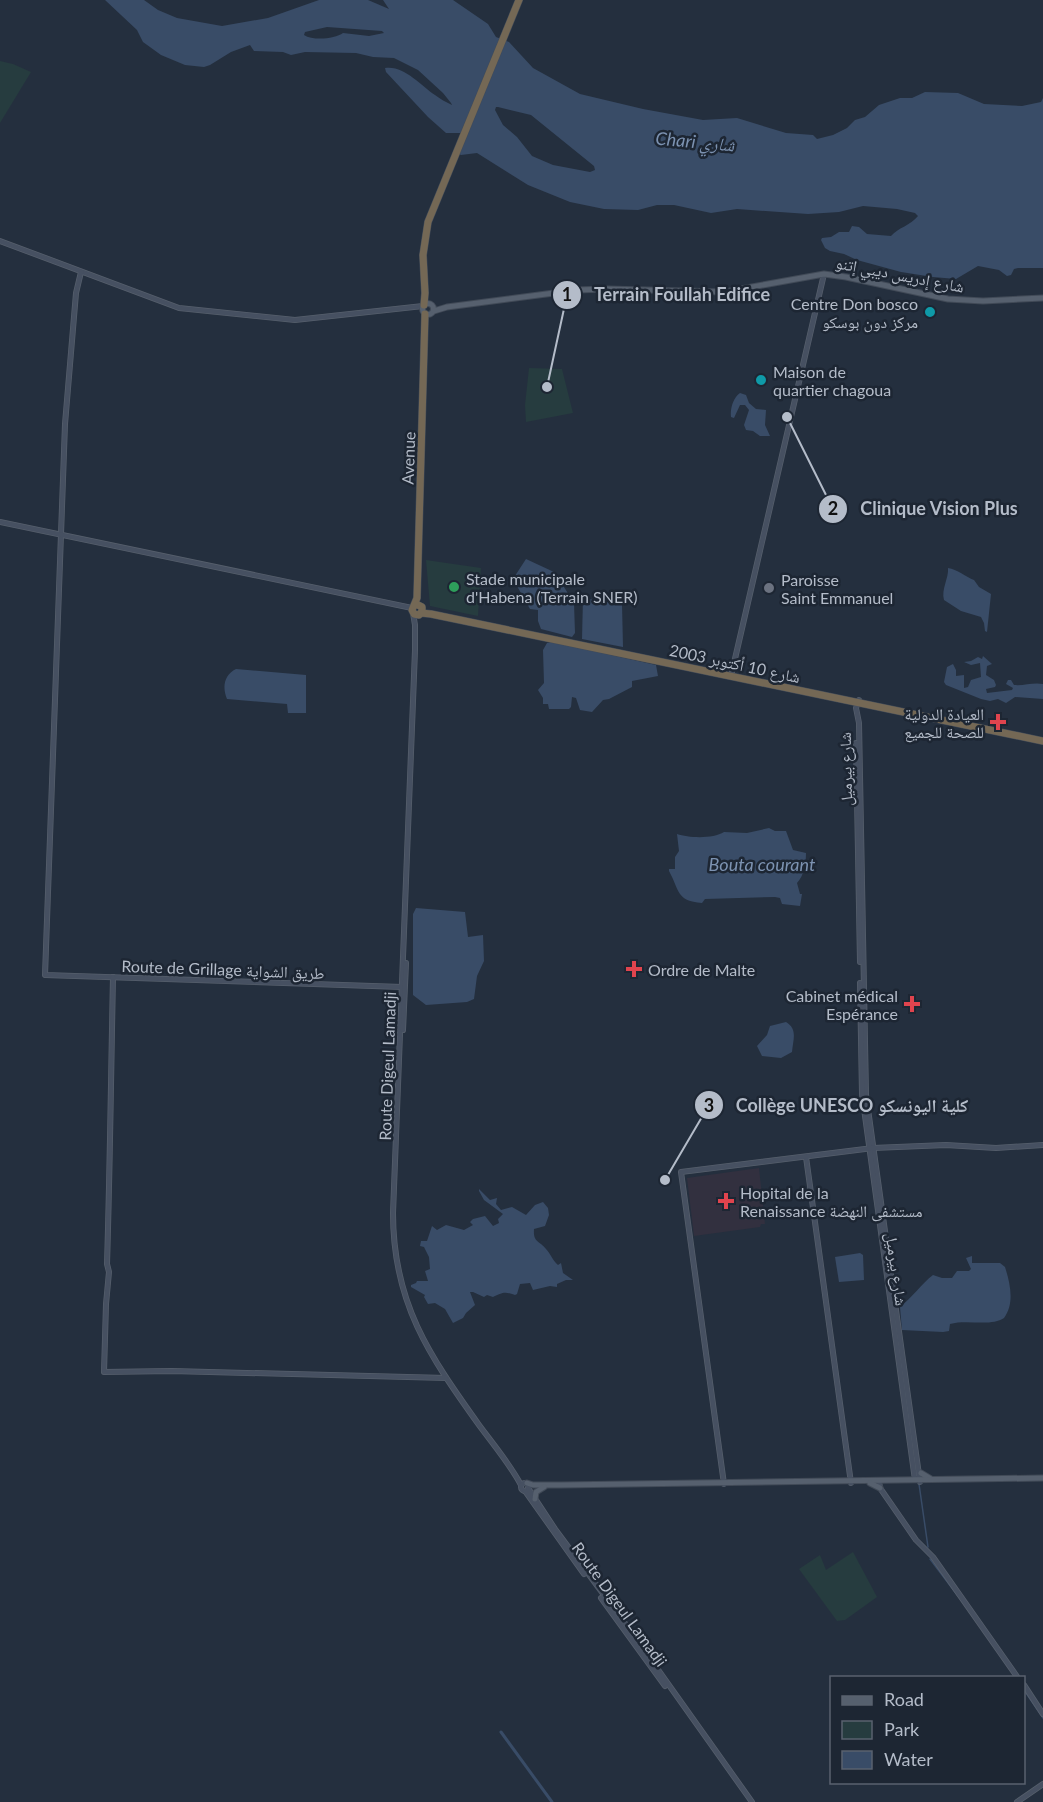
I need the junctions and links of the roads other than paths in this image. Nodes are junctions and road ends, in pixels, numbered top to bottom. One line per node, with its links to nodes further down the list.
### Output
1 (519, 0): 6 (highway)
2 (0, 243): 3 (street)
3 (80, 273): 6 (street); 8 (street)
4 (824, 274): 5 (main road, شارع إدريس ديبي إتنو); 6 (main road); 10 (street)
5 (1043, 298)
6 (428, 309): 9 (highway)
7 (0, 522): 8 (street)
8 (61, 535): 9 (street); 13 (street, Route de Grillage طريق الشواية)
9 (418, 609): 10 (highway, شارع 10 أكتوبر 2003); 14 (street, Route Digeul Lamadji); 24 (street)
10 (732, 675): 11 (highway, شارع 10 أكتوبر 2003); 11 (highway, شارع 10 أكتوبر 2003)
11 (859, 707): 12 (highway, شارع 10 أكتوبر 2003); 12 (highway, شارع 10 أكتوبر 2003); 16 (street, شارع بيرميل)
12 (1043, 740)
13 (113, 977): 14 (street, Route de Grillage طريق الشواية); 18 (street)
14 (402, 987): 18 (street, Route Digeul Lamadji)
15 (1043, 1145): 16 (street)
16 (871, 1149): 17 (street); 19 (street, شارع بيرميل); 19 (street, شارع بيرميل)
17 (806, 1157): 21 (street); 22 (street)
18 (446, 1378): 24 (street, Route Digeul Lamadji)
19 (918, 1477): 20 (main road); 20 (main road); 23 (main road); 23 (main road)
20 (1043, 1479)
21 (851, 1482): 22 (main road); 23 (main road); 23 (main road)
22 (724, 1484): 24 (main road); 25 (main road)
23 (881, 1485): 27 (street)
24 (526, 1486): 25 (main road); 26 (street, Route Digeul Lamadji); 30 (street, Route Digeul Lamadji)
25 (544, 1487): 26 (main road)
26 (535, 1499): 30 (street, Route Digeul Lamadji)
27 (1017, 1676)
28 (1025, 1688): 29 (street)
29 (1043, 1714)
30 (699, 1729): 32 (street, Route Digeul Lamadji)
31 (1043, 1785): 33 (street)
32 (748, 1800)
33 (1019, 1802)

